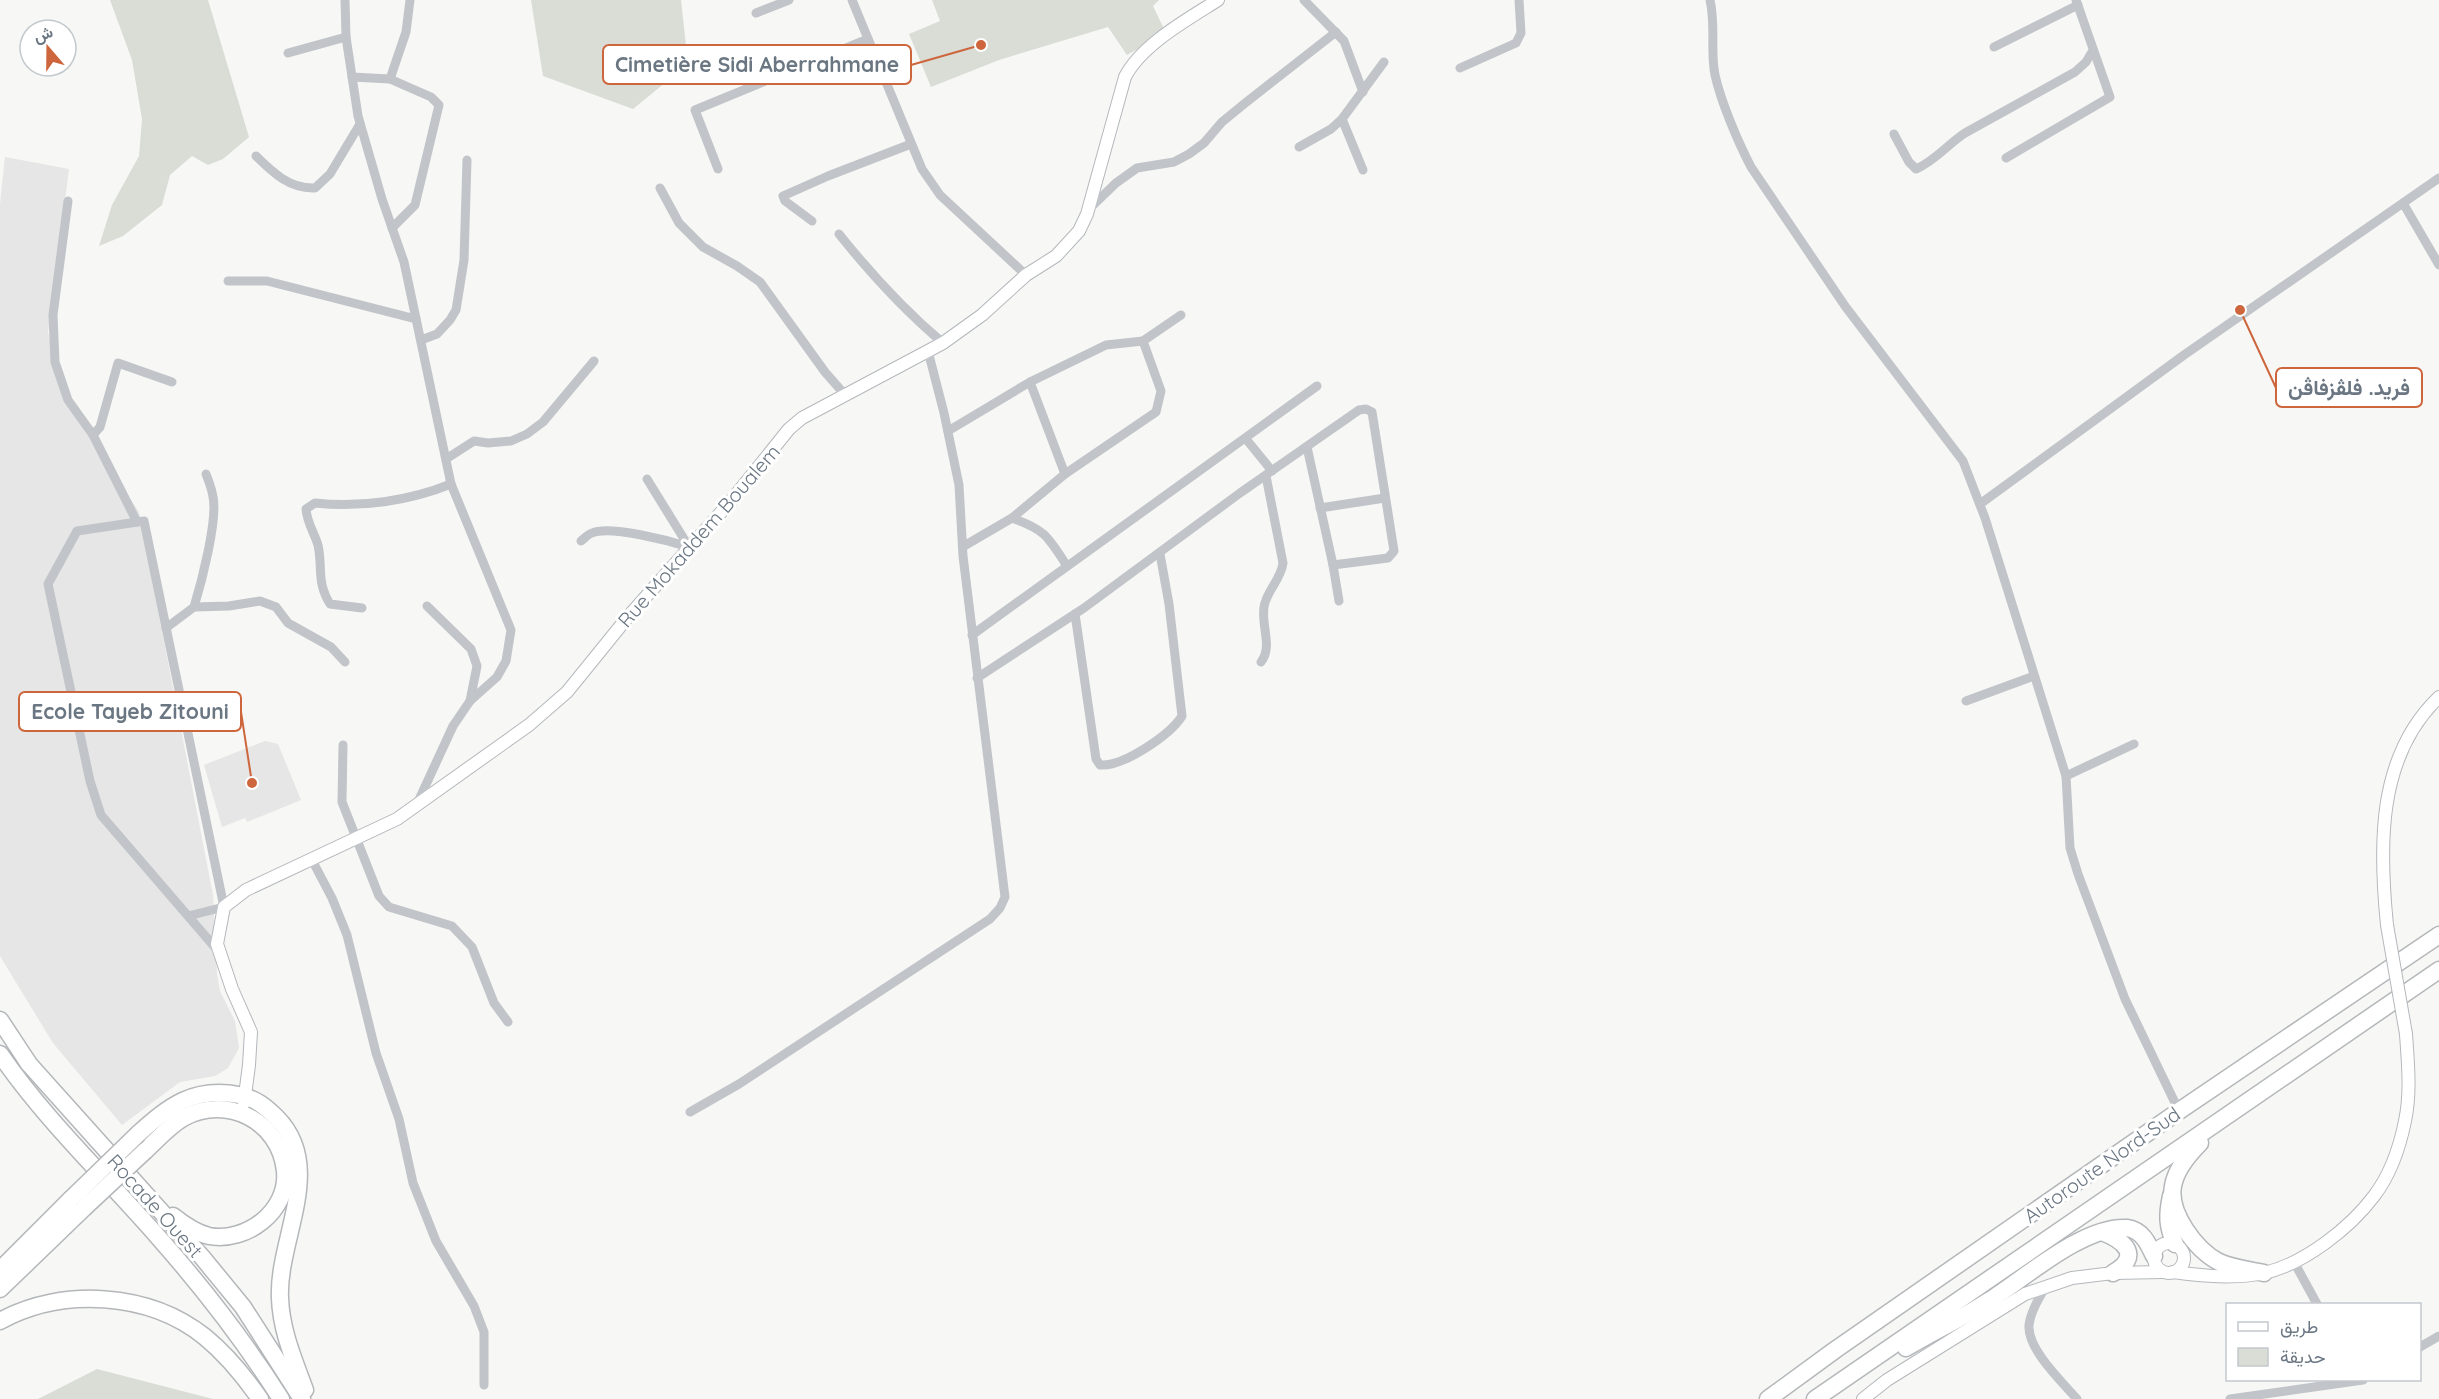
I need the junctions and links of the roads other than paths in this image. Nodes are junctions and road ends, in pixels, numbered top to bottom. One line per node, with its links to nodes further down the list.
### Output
1 (345, 0): 12 (street)
2 (410, 0): 20 (street)
3 (789, 0): 10 (street)
4 (852, 0): 13 (street)
5 (1218, 0): 36 (street, Rue Mokaddem Boualem)
6 (1304, 0): 11 (street)
7 (1519, 0): 18 (street)
8 (1710, 0): 65 (street)
9 (2077, 2): 14 (street); 15 (street)
10 (756, 13)
11 (1336, 32): 21 (street); 36 (street)
12 (346, 37): 16 (street); 19 (street)
13 (868, 39): 25 (street); 30 (street)
14 (1995, 47)
15 (2092, 52): 24 (street); 28 (street)
16 (288, 53)
17 (1384, 63): 21 (street)
18 (1460, 68)
19 (352, 77): 20 (street); 23 (street)
20 (390, 79): 38 (street)
21 (1363, 92): 22 (street)
22 (1342, 119): 26 (street); 31 (street)
23 (360, 124): 27 (street); 38 (street)
24 (1894, 134)
25 (911, 144): 37 (street); 41 (street)
26 (1299, 147)
27 (256, 156)
28 (2006, 158)
29 (467, 160): 45 (street)
30 (718, 169)
31 (1363, 170)
32 (2439, 178): 35 (street)
33 (660, 188): 53 (street)
34 (68, 201): 55 (street)
35 (2403, 203): 40 (street); 65 (street)
36 (1087, 211): 41 (street, Rue Mokaddem Boualem)
37 (812, 221)
38 (392, 228): 44 (street)
39 (839, 234): 47 (street)
40 (2439, 265)
41 (1026, 275): 47 (street, Rue Mokaddem Boualem)
42 (228, 282): 44 (street)
43 (1181, 315): 46 (street)
44 (416, 319): 45 (street)
45 (421, 340): 58 (street)
46 (1143, 341): 51 (street); 61 (street)
47 (943, 344): 48 (street, Rue Mokaddem Boualem)
48 (928, 351): 53 (street, Rue Mokaddem Boualem); 54 (street)
49 (594, 361): 58 (street)
50 (172, 382): 55 (street)
51 (1030, 382): 54 (street); 61 (street)
52 (1317, 386): 56 (street)
53 (846, 396): 71 (street, Rue Mokaddem Boualem)
54 (948, 431): 70 (street)
55 (93, 435): 68 (street)
56 (1246, 439): 59 (street); 74 (street)
57 (1307, 447): 59 (street); 64 (street); 66 (street)
58 (446, 459): 63 (street)
59 (1269, 473): 72 (street); 83 (street)
60 (206, 474): 77 (street)
61 (1065, 474): 67 (street)
62 (646, 479): 71 (street)
63 (451, 484): 78 (street); 87 (street)
64 (1385, 498): 66 (street); 73 (street)
65 (1980, 504): 84 (street)
66 (1320, 508): 73 (street)
67 (1012, 518): 70 (street); 74 (street)
68 (137, 522): 80 (street); 96 (street)
69 (581, 541): 71 (street)
70 (964, 546): 81 (street)
71 (689, 547): 92 (street, Rue Mokaddem Boualem)
72 (1160, 554): 79 (street); 79 (street)
73 (1333, 565): 75 (street)
74 (1067, 566): 81 (street)
75 (1339, 601)
76 (427, 606): 87 (street)
77 (194, 607): 80 (street); 82 (street)
78 (362, 608)
79 (1075, 614): 85 (street)
80 (166, 628): 95 (street)
81 (972, 635): 85 (street)
82 (345, 662)
83 (1261, 662)
84 (2034, 676): 88 (street); 91 (street)
85 (977, 678): 106 (street)
86 (2439, 697): 116 (street, bridge)
87 (470, 701): 92 (street)
88 (1966, 701)
89 (2134, 744): 91 (street)
90 (343, 746): 93 (street)
91 (2066, 776): 107 (street)
92 (417, 804): 93 (street, Rue Mokaddem Boualem)
93 (355, 839): 94 (street, Rue Mokaddem Boualem); 101 (street)
94 (312, 860): 95 (street, Rue Mokaddem Boualem); 130 (street)
95 (224, 907): 96 (street); 98 (street)
96 (188, 916): 98 (street)
97 (2439, 935): 107 (highway, Autoroute Nord-Sud)
98 (221, 954): 103 (street)
99 (2439, 970): 109 (highway, Autoroute Nord-Sud)
100 (0, 1020): 111 (highway, Rocade Ouest)
101 (508, 1022)
102 (0, 1054): 133 (highway)
103 (249, 1065): 104 (street); 105 (street)
104 (221, 1093): 105 (highway); 112 (highway, bridge)
105 (245, 1096): 108 (street); 135 (highway)
106 (690, 1112)
107 (2179, 1112): 136 (highway, Autoroute Nord-Sud)
108 (241, 1113): 111 (highway); 112 (highway, bridge)
109 (2220, 1122): 110 (highway); 131 (highway, Autoroute Nord-Sud)
110 (2172, 1188): 114 (highway); 121 (highway)
111 (153, 1202): 134 (highway, Rocade Ouest)
112 (78, 1204): 117 (highway); 124 (highway)
113 (2102, 1232): 115 (highway); 120 (highway); 131 (highway)
114 (2179, 1247): 115 (street); 119 (street); 122 (street)
115 (2154, 1256): 118 (street); 119 (street)
116 (2294, 1262): 121 (street); 125 (street)
117 (3, 1266)
118 (2137, 1272): 119 (street); 120 (street)
119 (2168, 1272): 122 (street)
120 (2113, 1273): 123 (street)
121 (2264, 1273): 122 (street)
122 (2205, 1276)
123 (2046, 1285): 138 (street); 139 (street)
124 (0, 1289)
125 (2317, 1303)
126 (0, 1321): 132 (highway)
127 (2439, 1336): 128 (street)
128 (2421, 1346)
129 (2353, 1381): 140 (street)
130 (484, 1385)
131 (1833, 1385): 137 (highway, Autoroute Nord-Sud)
132 (260, 1399)
133 (280, 1399)
134 (302, 1399)
135 (309, 1399)
136 (1768, 1399)
137 (1815, 1399)
138 (1863, 1399)
139 (2077, 1399)
140 (2229, 1399)

